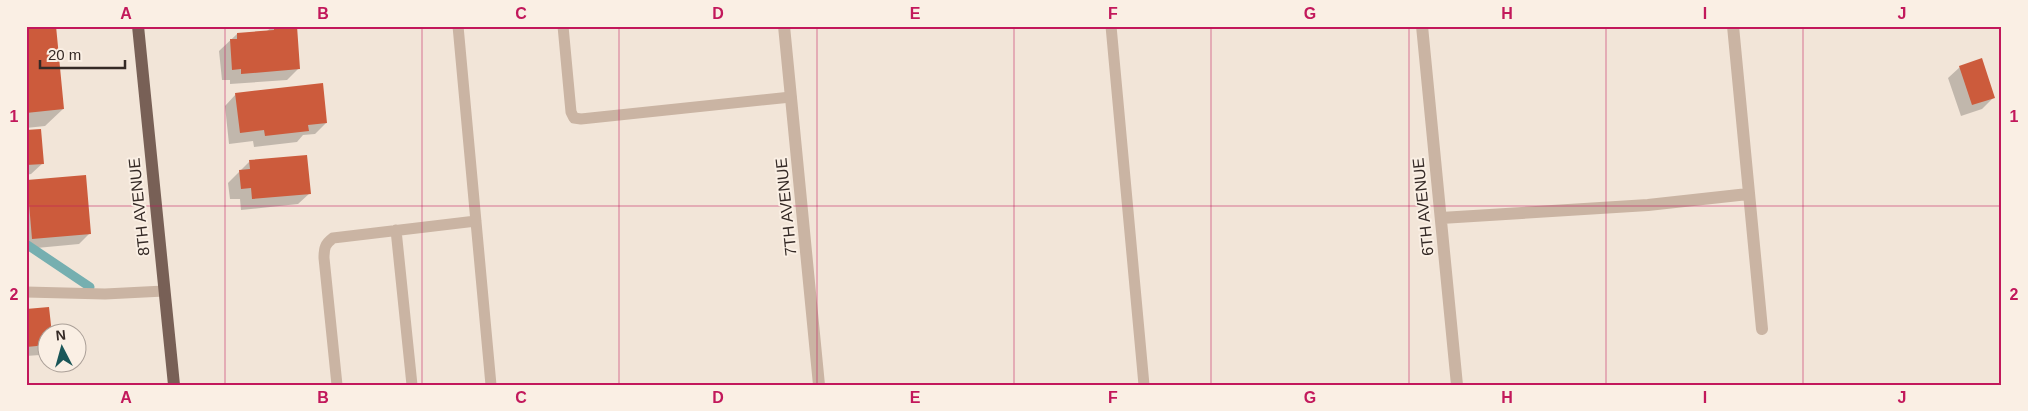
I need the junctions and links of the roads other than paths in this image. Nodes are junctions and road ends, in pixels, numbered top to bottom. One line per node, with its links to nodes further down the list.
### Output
1 (138, 26): 13 (main road, 8TH AVENUE)
2 (458, 26): 11 (lane)
3 (563, 26): 8 (lane)
4 (784, 26): 8 (street, 7TH AVENUE)
5 (1111, 26): 21 (lane)
6 (1422, 26): 10 (street, 6TH AVENUE)
7 (1733, 26): 9 (street)
8 (791, 97): 20 (street, 7TH AVENUE)
9 (1748, 194): 10 (street); 15 (street)
10 (1440, 218): 22 (street, 6TH AVENUE)
11 (476, 221): 12 (lane); 19 (lane)
12 (396, 230): 17 (lane); 18 (lane)
13 (164, 291): 14 (lane); 16 (main road, 8TH AVENUE)
14 (26, 292)
15 (1762, 329)
16 (174, 385)
17 (337, 385)
18 (412, 385)
19 (490, 385)
20 (819, 385)
21 (1144, 385)
22 (1457, 385)

